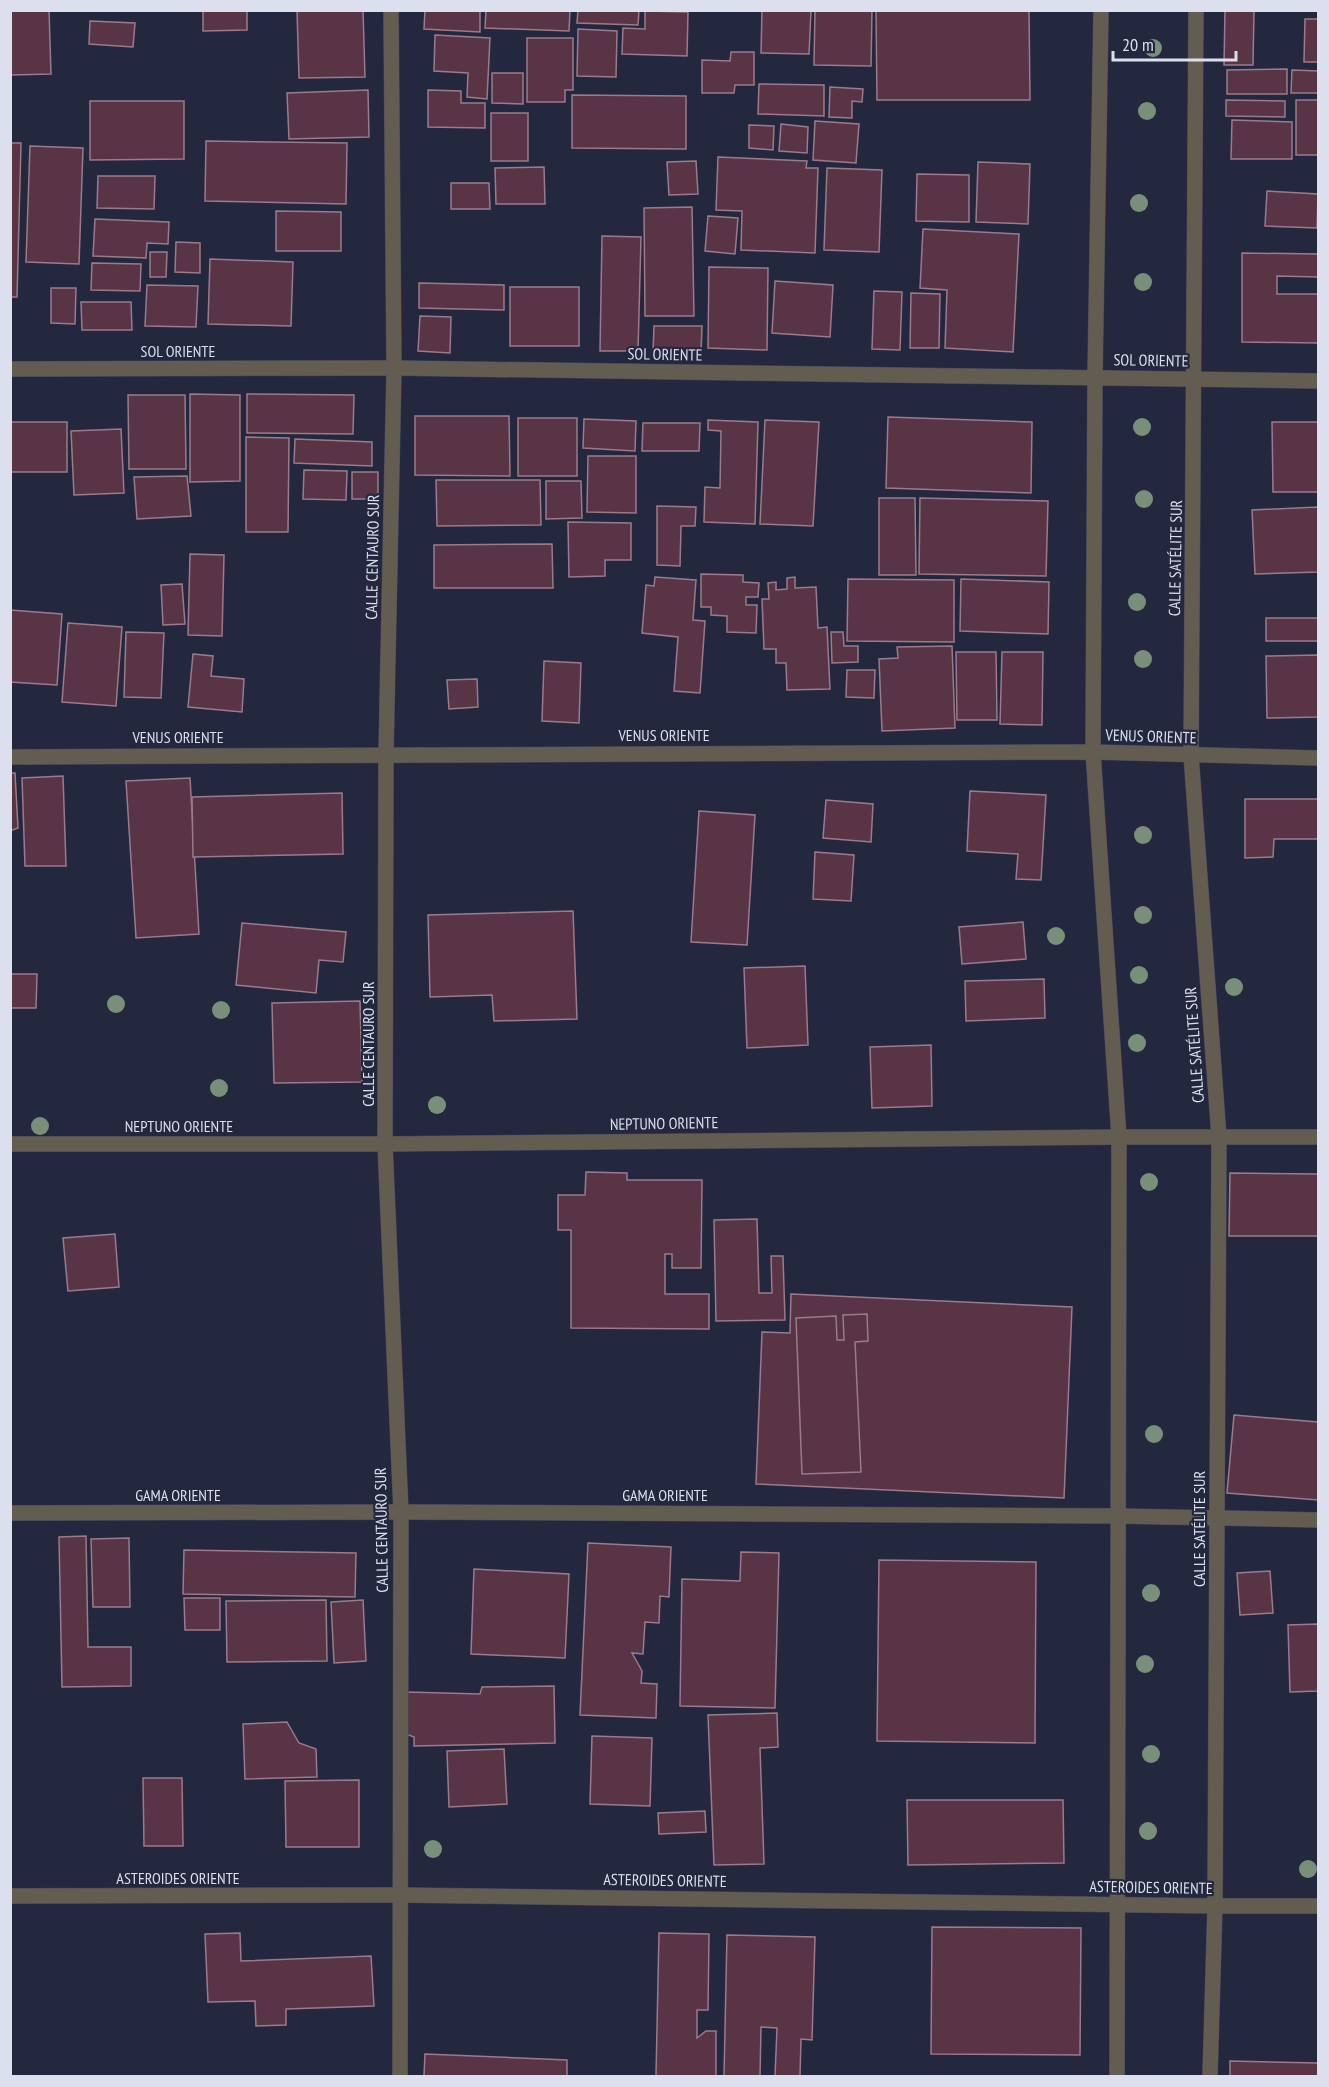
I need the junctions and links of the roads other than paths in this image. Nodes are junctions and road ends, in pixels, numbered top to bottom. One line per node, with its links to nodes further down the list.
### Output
1 (391, 10): 4 (street, CALLE CENTAURO SUR)
2 (1101, 10): 6 (street)
3 (1197, 10): 7 (street, CALLE SATÉLITE SUR)
4 (394, 368): 5 (street, SOL ORIENTE); 6 (street, SOL ORIENTE); 10 (street, CALLE CENTAURO SUR)
5 (10, 369)
6 (1095, 377): 7 (street, SOL ORIENTE); 9 (street)
7 (1195, 379): 8 (street, SOL ORIENTE); 11 (street, CALLE SATÉLITE SUR)
8 (1318, 381)
9 (1093, 752): 10 (street, VENUS ORIENTE); 11 (street, VENUS ORIENTE); 14 (street)
10 (386, 754): 12 (street, VENUS ORIENTE); 18 (street, CALLE CENTAURO SUR)
11 (1191, 755): 13 (street, VENUS ORIENTE); 15 (street, CALLE SATÉLITE SUR)
12 (10, 756)
13 (1318, 758)
14 (1119, 1137): 15 (street, NEPTUNO ORIENTE); 18 (street, NEPTUNO ORIENTE); 21 (street)
15 (1219, 1137): 16 (street, NEPTUNO ORIENTE); 22 (street, CALLE SATÉLITE SUR)
16 (1318, 1137)
17 (10, 1144): 18 (street, NEPTUNO ORIENTE)
18 (385, 1144): 19 (street, CALLE CENTAURO SUR)
19 (401, 1512): 20 (street, GAMA ORIENTE); 21 (street, GAMA ORIENTE); 24 (street, CALLE CENTAURO SUR)
20 (10, 1514)
21 (1118, 1516): 22 (street, GAMA ORIENTE); 26 (street)
22 (1217, 1519): 23 (street, GAMA ORIENTE); 27 (street, CALLE SATÉLITE SUR)
23 (1318, 1520)
24 (399, 1895): 25 (street, ASTEROIDES ORIENTE); 26 (street, ASTEROIDES ORIENTE); 29 (street, CALLE CENTAURO SUR)
25 (10, 1896)
26 (1118, 1904): 27 (street, ASTEROIDES ORIENTE); 30 (street)
27 (1215, 1906): 28 (street, ASTEROIDES ORIENTE); 31 (street, CALLE SATÉLITE SUR)
28 (1318, 1906)
29 (400, 2076)
30 (1117, 2076)
31 (1210, 2076)

